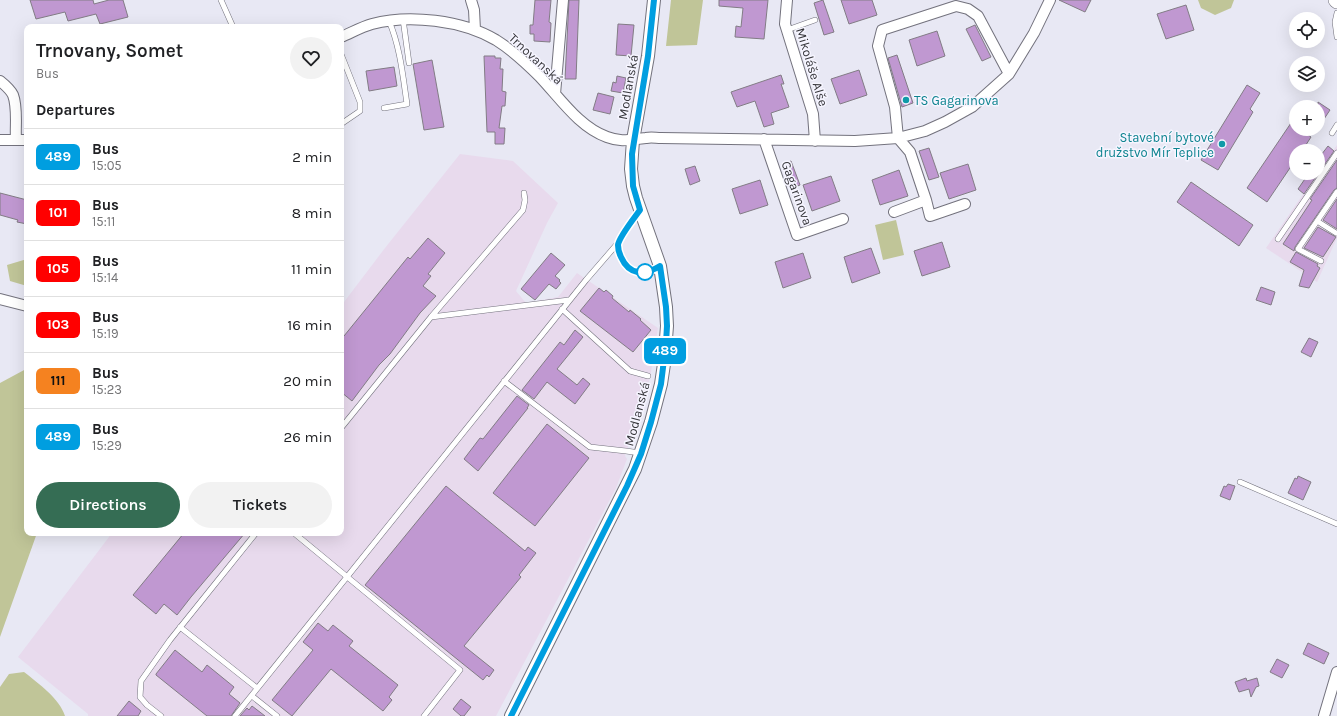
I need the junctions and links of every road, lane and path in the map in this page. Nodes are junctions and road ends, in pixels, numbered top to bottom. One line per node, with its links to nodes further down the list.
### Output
1 (221, 0): 11 (lane)
2 (471, 0): 12 (street)
3 (563, 0): 20 (street)
4 (654, 0): 30 (street, Modlanská)
5 (787, 0): 13 (street, Mikoláše Alše)
6 (1050, 0): 18 (street, Gagarinova)
7 (1337, 13): 15 (lane)
8 (403, 19): 10 (street, Trnovanská); 12 (street, Trnovanská); 17 (lane)
9 (815, 20): 13 (lane)
10 (389, 21): 14 (street, Trnovanská); 21 (lane)
11 (232, 24)
12 (475, 30): 20 (street, Trnovanská)
13 (787, 30): 31 (street, Mikoláše Alše)
14 (344, 36)
15 (1337, 36)
16 (344, 62): 22 (lane)
17 (409, 63)
18 (1009, 74): 25 (street, Gagarinova); 25 (street)
19 (0, 80): 28 (street)
20 (555, 94): 30 (street, Trnovanská)
21 (384, 108)
22 (344, 122)
23 (1337, 126): 24 (lane)
24 (1332, 133)
25 (898, 138): 31 (street, Gagarinova); 35 (street)
26 (764, 139): 30 (street, Gagarinova); 31 (street, Gagarinova); 39 (street, Gagarinova)
27 (0, 140): 28 (street)
28 (16, 140): 29 (street)
29 (24, 140)
30 (633, 140): 37 (street, Modlanská)
31 (815, 141)
32 (1337, 153): 42 (lane)
33 (524, 192): 50 (lane)
34 (1337, 192): 40 (lane)
35 (926, 200): 36 (street); 38 (street)
36 (965, 204)
37 (640, 210): 43 (lane); 45 (street, Modlanská)
38 (894, 212)
39 (843, 219)
40 (1317, 221): 41 (lane); 44 (lane)
41 (1336, 233)
42 (1278, 239)
43 (618, 243): 45 (lane); 47 (lane)
44 (1321, 261)
45 (660, 266): 54 (street, Modlanská)
46 (0, 299): 48 (street)
47 (569, 300): 49 (lane); 50 (lane)
48 (24, 305)
49 (562, 309): 51 (lane); 52 (lane)
50 (431, 317): 53 (lane)
51 (648, 376)
52 (504, 381): 54 (lane); 59 (lane)
53 (344, 424)
54 (641, 454): 68 (street, Modlanská)
55 (1240, 482): 56 (lane)
56 (1337, 524)
57 (254, 536): 60 (lane)
58 (298, 536): 59 (lane)
59 (347, 578): 62 (lane); 67 (lane)
60 (180, 627): 62 (lane); 64 (lane)
61 (1337, 672): 69 (street)
62 (257, 688): 63 (lane)
63 (252, 696): 65 (lane); 66 (lane)
64 (161, 716)
65 (235, 716)
66 (277, 716)
67 (424, 716)
68 (511, 716)
69 (1324, 716)

